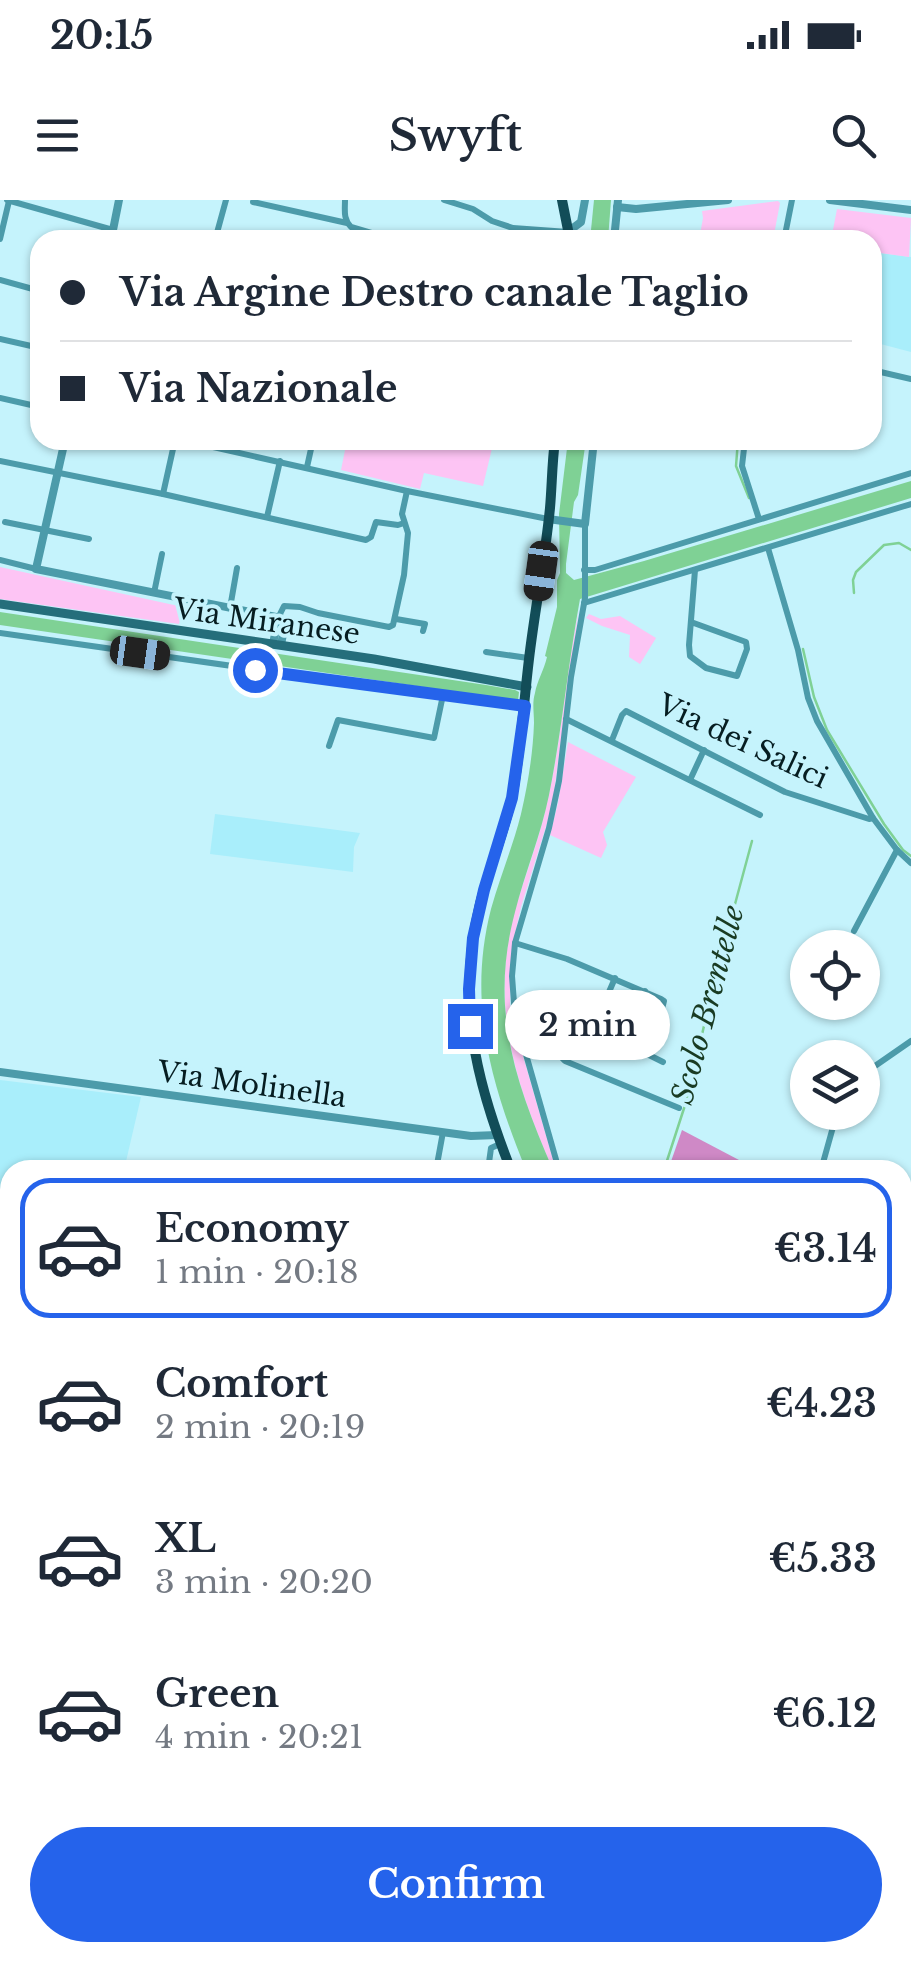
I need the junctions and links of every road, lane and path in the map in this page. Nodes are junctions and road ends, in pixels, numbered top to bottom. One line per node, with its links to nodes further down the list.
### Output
1 (8, 200): 15 (street); 24 (street)
2 (119, 200): 16 (street)
3 (226, 200): 17 (street)
4 (346, 200): 14 (street)
5 (444, 200): 19 (street)
6 (562, 200): 20 (main road)
7 (586, 200): 21 (street)
8 (728, 200): 12 (street)
9 (792, 200): 23 (street)
10 (830, 200): 13 (street)
11 (253, 202): 14 (street)
12 (617, 203): 22 (street)
13 (911, 210)
14 (346, 222): 18 (street)
15 (93, 230)
16 (114, 230)
17 (217, 230)
18 (359, 230)
19 (521, 230)
20 (569, 230)
21 (574, 230)
22 (615, 230)
23 (786, 230)
24 (0, 240)
25 (0, 280): 26 (street)
26 (30, 288)
27 (0, 340): 28 (street)
28 (30, 346)
29 (882, 372): 30 (street)
30 (911, 379)
31 (0, 398): 32 (street)
32 (30, 405)
33 (62, 450): 43 (street)
34 (176, 450): 46 (street)
35 (227, 450): 41 (street)
36 (310, 450): 42 (street)
37 (555, 450): 50 (main road)
38 (593, 450): 53 (street)
39 (744, 450): 49 (street)
40 (0, 461): 43 (street)
41 (280, 461): 42 (street); 48 (street)
42 (306, 468): 45 (street)
43 (58, 472): 46 (street); 54 (street)
44 (911, 473): 49 (street)
45 (407, 491): 50 (street); 52 (street)
46 (163, 494): 48 (street)
47 (911, 504): 56 (street)
48 (268, 517): 52 (street)
49 (759, 519): 62 (street)
50 (554, 520): 53 (street); 74 (main road)
51 (5, 522): 54 (street)
52 (404, 523): 68 (street)
53 (580, 523): 62 (street)
54 (45, 531): 55 (street); 60 (street)
55 (89, 539)
56 (768, 548): 61 (street); 84 (street)
57 (162, 554): 63 (street)
58 (0, 560): 60 (street)
59 (237, 568): 66 (street)
60 (36, 569): 63 (street)
61 (694, 570): 64 (street); 69 (street)
62 (584, 573): 64 (street)
63 (154, 594): 66 (street)
64 (584, 601): 78 (street)
65 (0, 604): 72 (main road, Via Miranese)
66 (230, 609): 67 (street)
67 (278, 618): 68 (street); 72 (street)
68 (396, 619): 70 (street)
69 (691, 622): 69 (street)
70 (423, 631)
71 (0, 633): 76 (street)
72 (277, 645): 75 (main road, Via Miranese)
73 (486, 652): 74 (street)
74 (530, 658): 75 (main road)
75 (527, 688): 77 (main road)
76 (443, 696): 77 (street); 80 (street)
77 (525, 705): 101 (main road)
78 (566, 719): 79 (street); 88 (street)
79 (612, 740): 81 (street, Via dei Salici); 82 (street)
80 (330, 746)
81 (704, 750): 82 (street); 84 (street, Via dei Salici)
82 (690, 780): 83 (street)
83 (760, 816)
84 (872, 818): 85 (street)
85 (897, 850): 86 (street); 87 (street)
86 (911, 862)
87 (855, 930)
88 (515, 943): 89 (street); 91 (street)
89 (616, 978): 90 (street); 93 (street)
90 (645, 991): 92 (street); 95 (street)
91 (515, 1016): 93 (street); 105 (street)
92 (626, 1034)
93 (572, 1035): 98 (street)
94 (911, 1041): 96 (street)
95 (663, 1062)
96 (880, 1063)
97 (0, 1072): 100 (street, Via Molinella)
98 (679, 1108)
99 (832, 1130): 106 (street)
100 (443, 1132): 101 (street, Via Molinella); 102 (street)
101 (494, 1141): 103 (street); 104 (main road)
102 (438, 1160)
103 (490, 1160)
104 (504, 1160)
105 (557, 1160)
106 (824, 1160)

